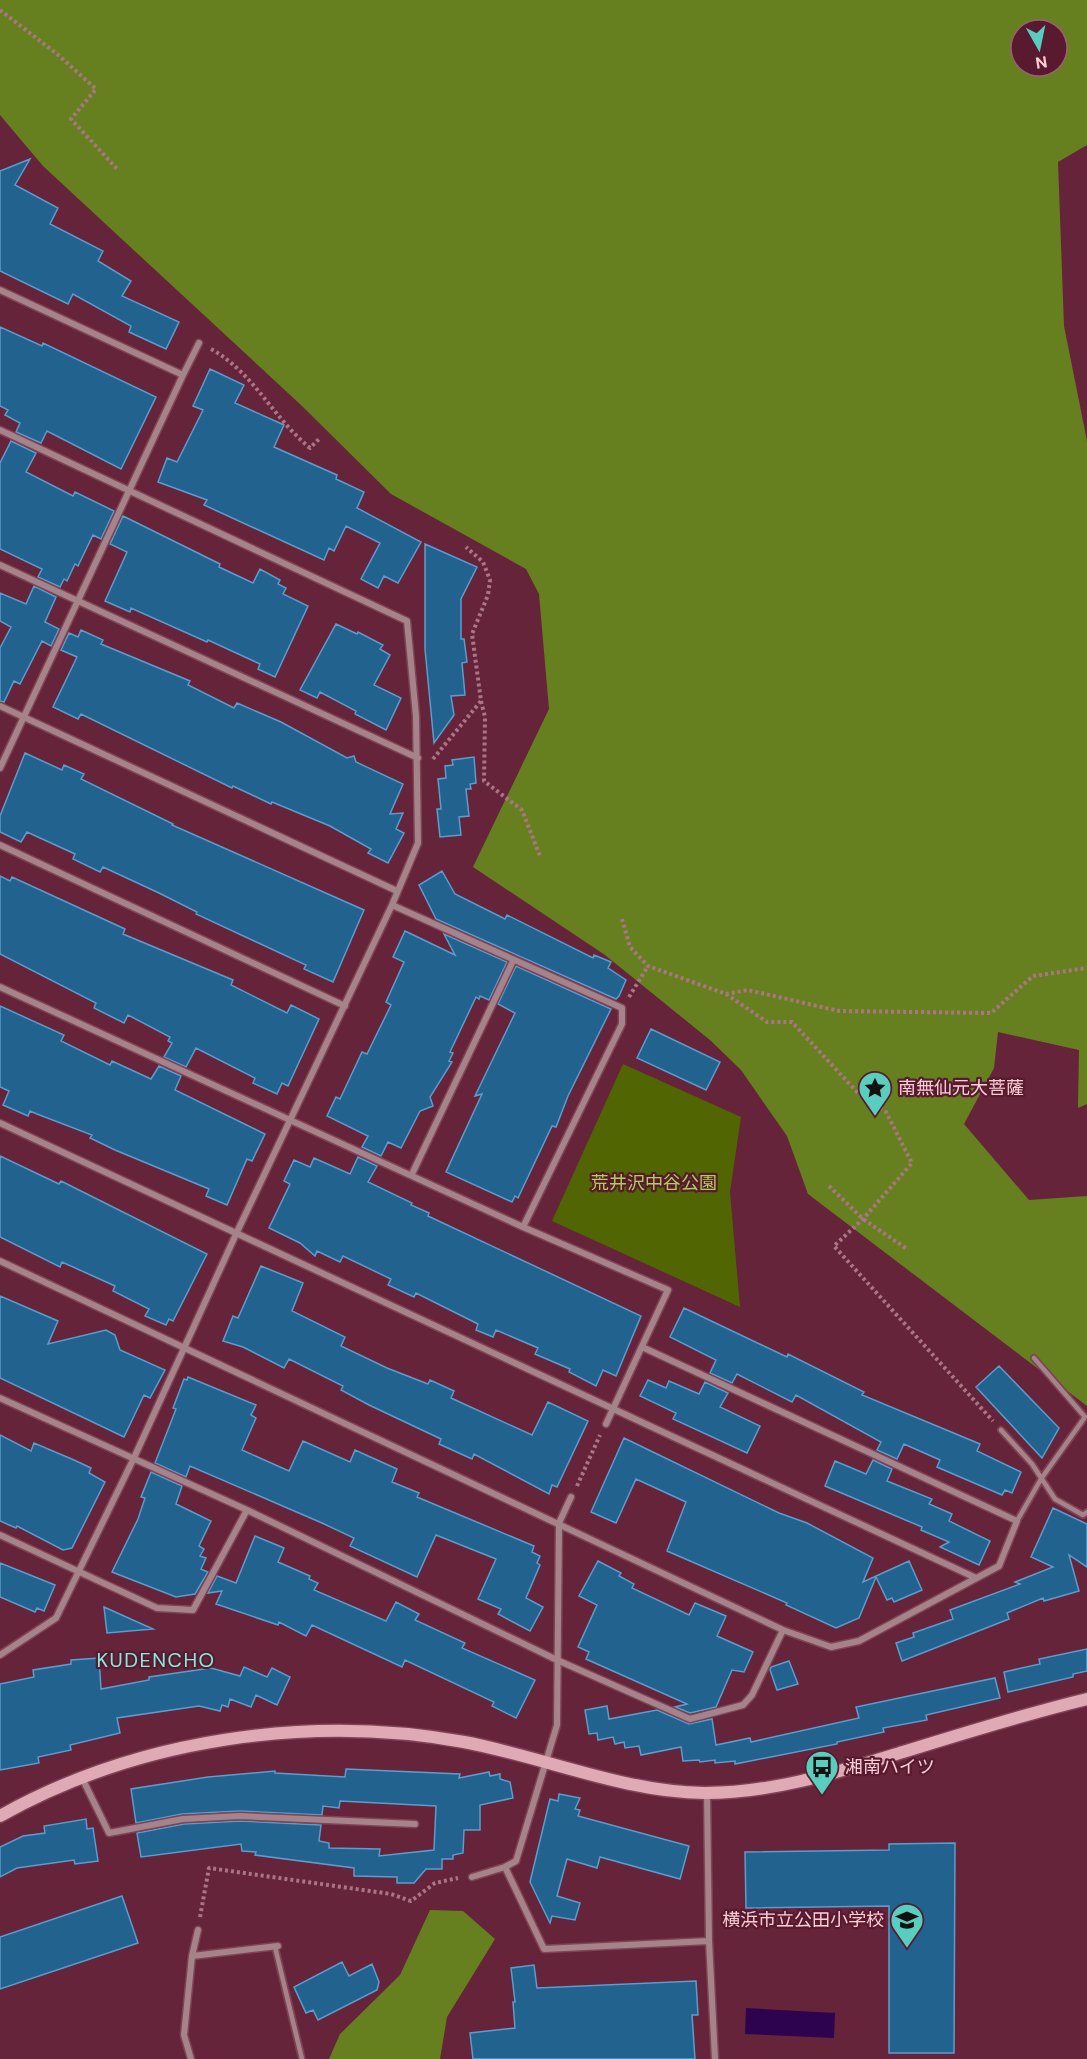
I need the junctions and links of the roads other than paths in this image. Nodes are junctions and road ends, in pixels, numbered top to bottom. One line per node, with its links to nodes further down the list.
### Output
1 (0, 290): 3 (street)
2 (200, 343): 3 (street)
3 (183, 375): 5 (street)
4 (0, 430): 5 (street)
5 (130, 490): 7 (street); 10 (street)
6 (0, 565): 7 (street)
7 (78, 601): 9 (street); 10 (street)
8 (0, 706): 9 (street)
9 (24, 717): 11 (street); 13 (street)
10 (418, 758): 13 (street)
11 (0, 768)
12 (0, 845): 17 (street)
13 (397, 891): 14 (street)
14 (392, 905): 15 (street); 17 (street)
15 (513, 961): 20 (street); 21 (street)
16 (0, 987): 18 (street)
17 (345, 1006): 18 (street)
18 (292, 1119): 20 (street); 22 (street)
19 (0, 1123): 22 (street)
20 (412, 1174): 21 (street)
21 (523, 1227): 25 (street)
22 (237, 1232): 24 (street); 28 (street)
23 (0, 1261): 24 (street)
24 (184, 1347): 31 (street); 37 (street)
25 (642, 1347): 28 (street); 36 (street)
26 (1034, 1358): 32 (lane)
27 (0, 1398): 31 (street)
28 (613, 1408): 29 (street); 40 (street)
29 (606, 1424)
30 (1001, 1430): 32 (lane)
31 (133, 1460): 34 (street); 39 (street)
32 (1041, 1479): 35 (lane); 36 (lane)
33 (571, 1497): 37 (street)
34 (247, 1510): 39 (street); 43 (street)
35 (1087, 1512)
36 (1017, 1521): 40 (street)
37 (559, 1523): 41 (street); 43 (street)
38 (0, 1535): 39 (street)
39 (78, 1572): 42 (street)
40 (976, 1578): 41 (street)
41 (783, 1630): 43 (street)
42 (0, 1655)
43 (557, 1660): 45 (street)
44 (1087, 1699): 47 (street)
45 (545, 1761): 46 (street); 47 (street); 50 (street)
46 (81, 1777): 48 (street); 49 (street)
47 (707, 1793): 53 (street)
48 (0, 1816)
49 (415, 1824)
50 (505, 1867): 51 (street); 53 (street)
51 (472, 1877)
52 (198, 1930): 55 (street)
53 (709, 1941): 58 (street)
54 (277, 1947): 55 (street); 57 (lane)
55 (192, 1956): 56 (street)
56 (191, 2059)
57 (302, 2059)
58 (715, 2059)

